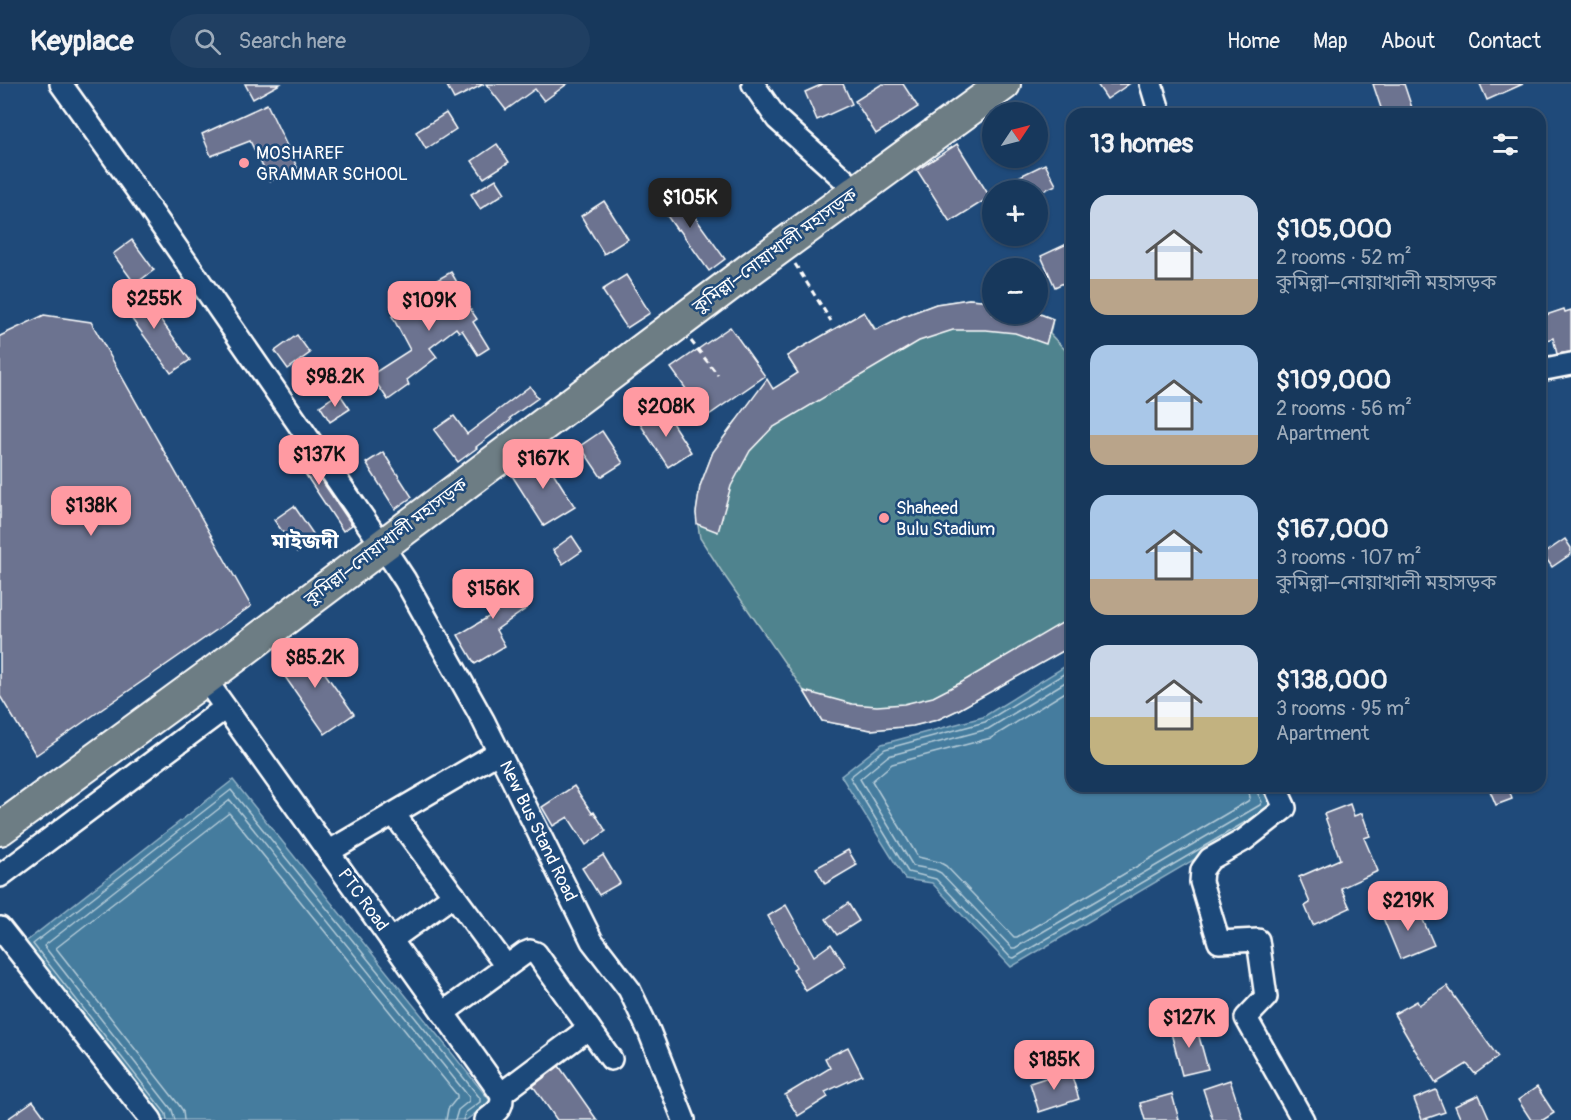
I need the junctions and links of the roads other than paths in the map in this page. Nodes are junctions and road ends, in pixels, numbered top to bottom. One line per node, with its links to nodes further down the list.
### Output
1 (61, 84): 9 (street, New Bus Stand Road)
2 (753, 84): 6 (street)
3 (1004, 84): 6 (highway, কুমিল্লা–নোয়াখালী মহাসড়ক)
4 (1151, 84): 5 (street)
5 (1158, 108)
6 (857, 191): 9 (highway, কুমিল্লা–নোয়াখালী মহাসড়ক)
7 (1571, 364): 8 (street)
8 (1546, 369)
9 (382, 545): 10 (highway, কুমিল্লা–নোয়াখালী মহাসড়ক); 12 (street, New Bus Stand Road)
10 (205, 679): 11 (street, PTC Road); 15 (highway, কুমিল্লা–নোয়াখালী মহাসড়ক)
11 (225, 708): 16 (street, PTC Road); 17 (street)
12 (499, 752): 14 (street); 28 (street, New Bus Stand Road)
13 (1278, 792): 29 (street)
14 (394, 814): 16 (street); 18 (street)
15 (0, 829)
16 (328, 852): 20 (street, PTC Road)
17 (0, 876)
18 (454, 895): 20 (street); 21 (street)
19 (0, 928): 26 (street)
20 (391, 940): 22 (street, PTC Road)
21 (506, 966): 22 (street); 23 (street)
22 (443, 1013): 25 (street, PTC Road)
23 (589, 1028): 24 (street); 25 (street)
24 (611, 1059)
25 (505, 1106): 27 (street)
26 (151, 1120)
27 (486, 1120)
28 (684, 1120)
29 (1303, 1120)

